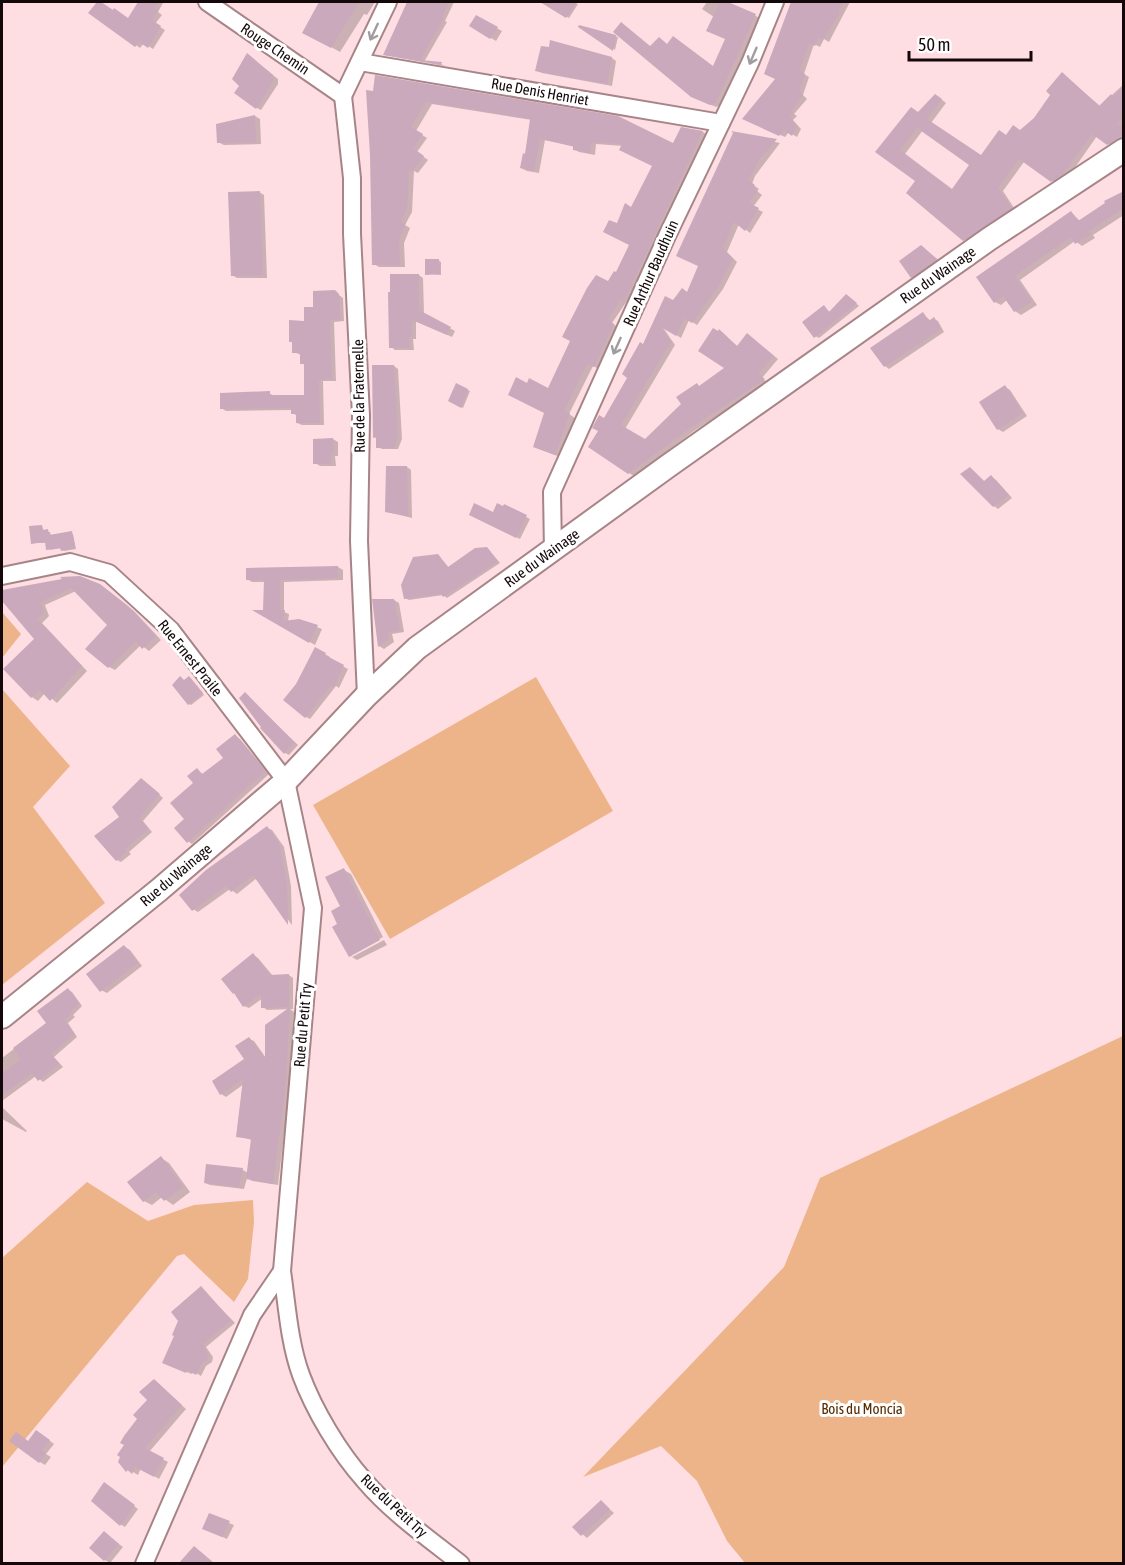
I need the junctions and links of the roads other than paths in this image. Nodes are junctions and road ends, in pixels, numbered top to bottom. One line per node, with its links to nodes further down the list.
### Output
1 (207, 2): 5 (street, Rouge Chemin)
2 (388, 2): 4 (street, one-way to 4)
3 (775, 2): 6 (street, Rue Arthur Baudhuin, one-way to 6)
4 (360, 62): 5 (street); 6 (street, Rue Denis Henriet)
5 (343, 96): 10 (street, Rue de la Fraternelle)
6 (721, 123): 8 (street, Rue Arthur Baudhuin, one-way to 8)
7 (1124, 150): 8 (main road, Rue du Wainage)
8 (553, 550): 10 (main road, Rue du Wainage)
9 (2, 576): 11 (street, Rue Ernest Praile)
10 (366, 696): 11 (main road, Rue du Wainage)
11 (286, 781): 12 (main road, Rue du Wainage); 13 (street, Rue du Petit Try)
12 (2, 1017)
13 (282, 1271): 14 (street, Rue du Petit Try); 15 (street, Rue du Petit Try)
14 (144, 1563)
15 (461, 1563)

